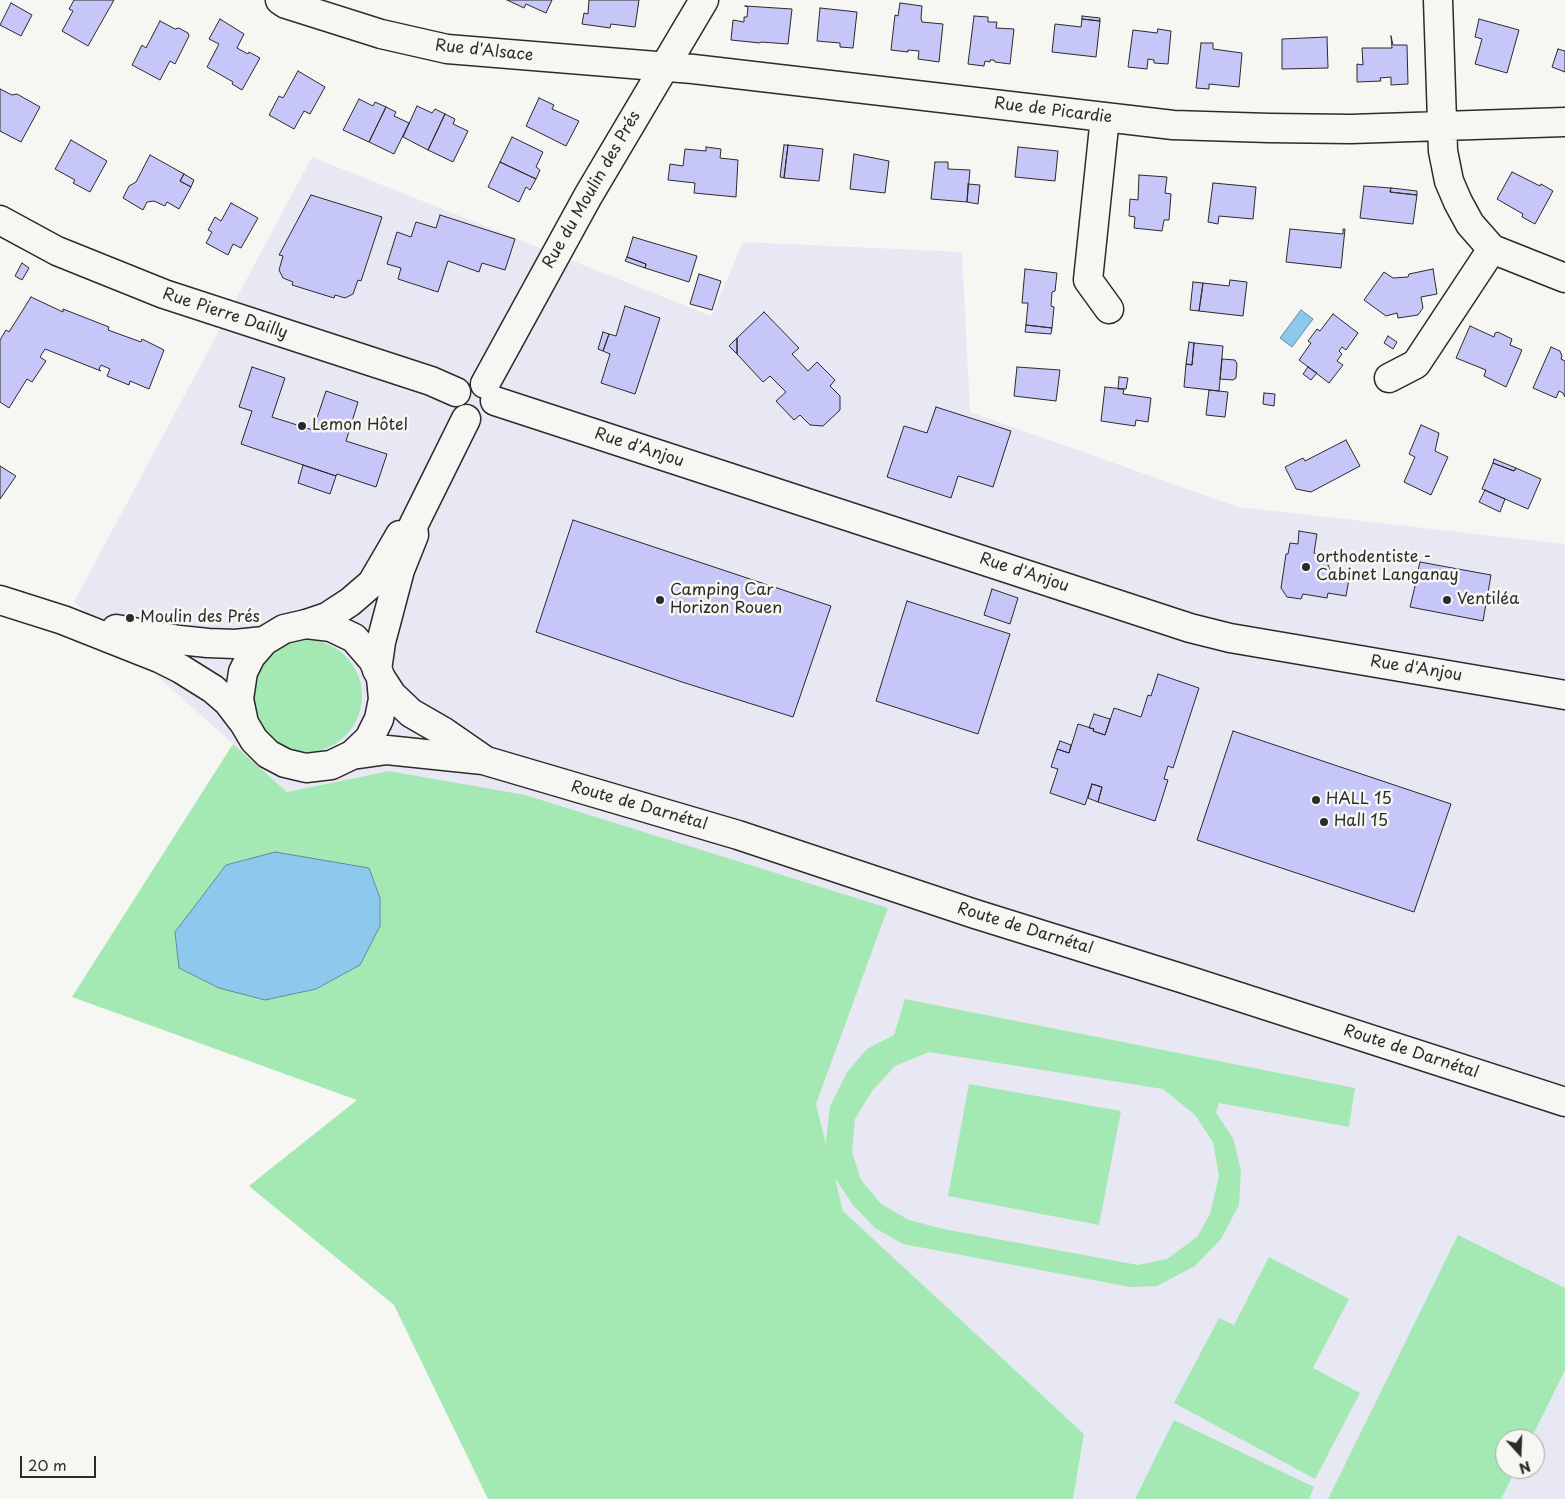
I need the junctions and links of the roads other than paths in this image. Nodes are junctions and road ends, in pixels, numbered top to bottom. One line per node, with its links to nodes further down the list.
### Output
1 (280, 0): 4 (street, Rue d'Alsace)
2 (704, 0): 4 (street, Rue du Moulin des Prés)
3 (1438, 0): 7 (street)
4 (664, 66): 5 (street, Rue de Picardie); 14 (street, Rue du Moulin des Prés)
5 (1105, 117): 7 (street, Rue de Picardie); 11 (street)
6 (1565, 122): 7 (street, Rue de Picardie)
7 (1444, 126): 9 (street)
8 (0, 220): 13 (street, Rue Pierre Dailly)
9 (1492, 249): 10 (street); 12 (street)
10 (1565, 278)
11 (1109, 309)
12 (1389, 378)
13 (456, 392): 14 (street); 15 (street)
14 (490, 392): 15 (street); 22 (street, Rue d'Anjou)
15 (466, 419): 16 (street)
16 (413, 526): 19 (street); 21 (street)
17 (0, 600): 18 (street)
18 (63, 620): 20 (street); 23 (street)
19 (306, 624): 20 (street); 21 (street)
20 (264, 641): 23 (street)
21 (379, 674): 24 (street); 25 (street)
22 (1565, 695)
23 (244, 723): 24 (street)
24 (352, 755): 25 (street)
25 (484, 760): 26 (street, Route de Darnétal)
26 (1565, 1102)

